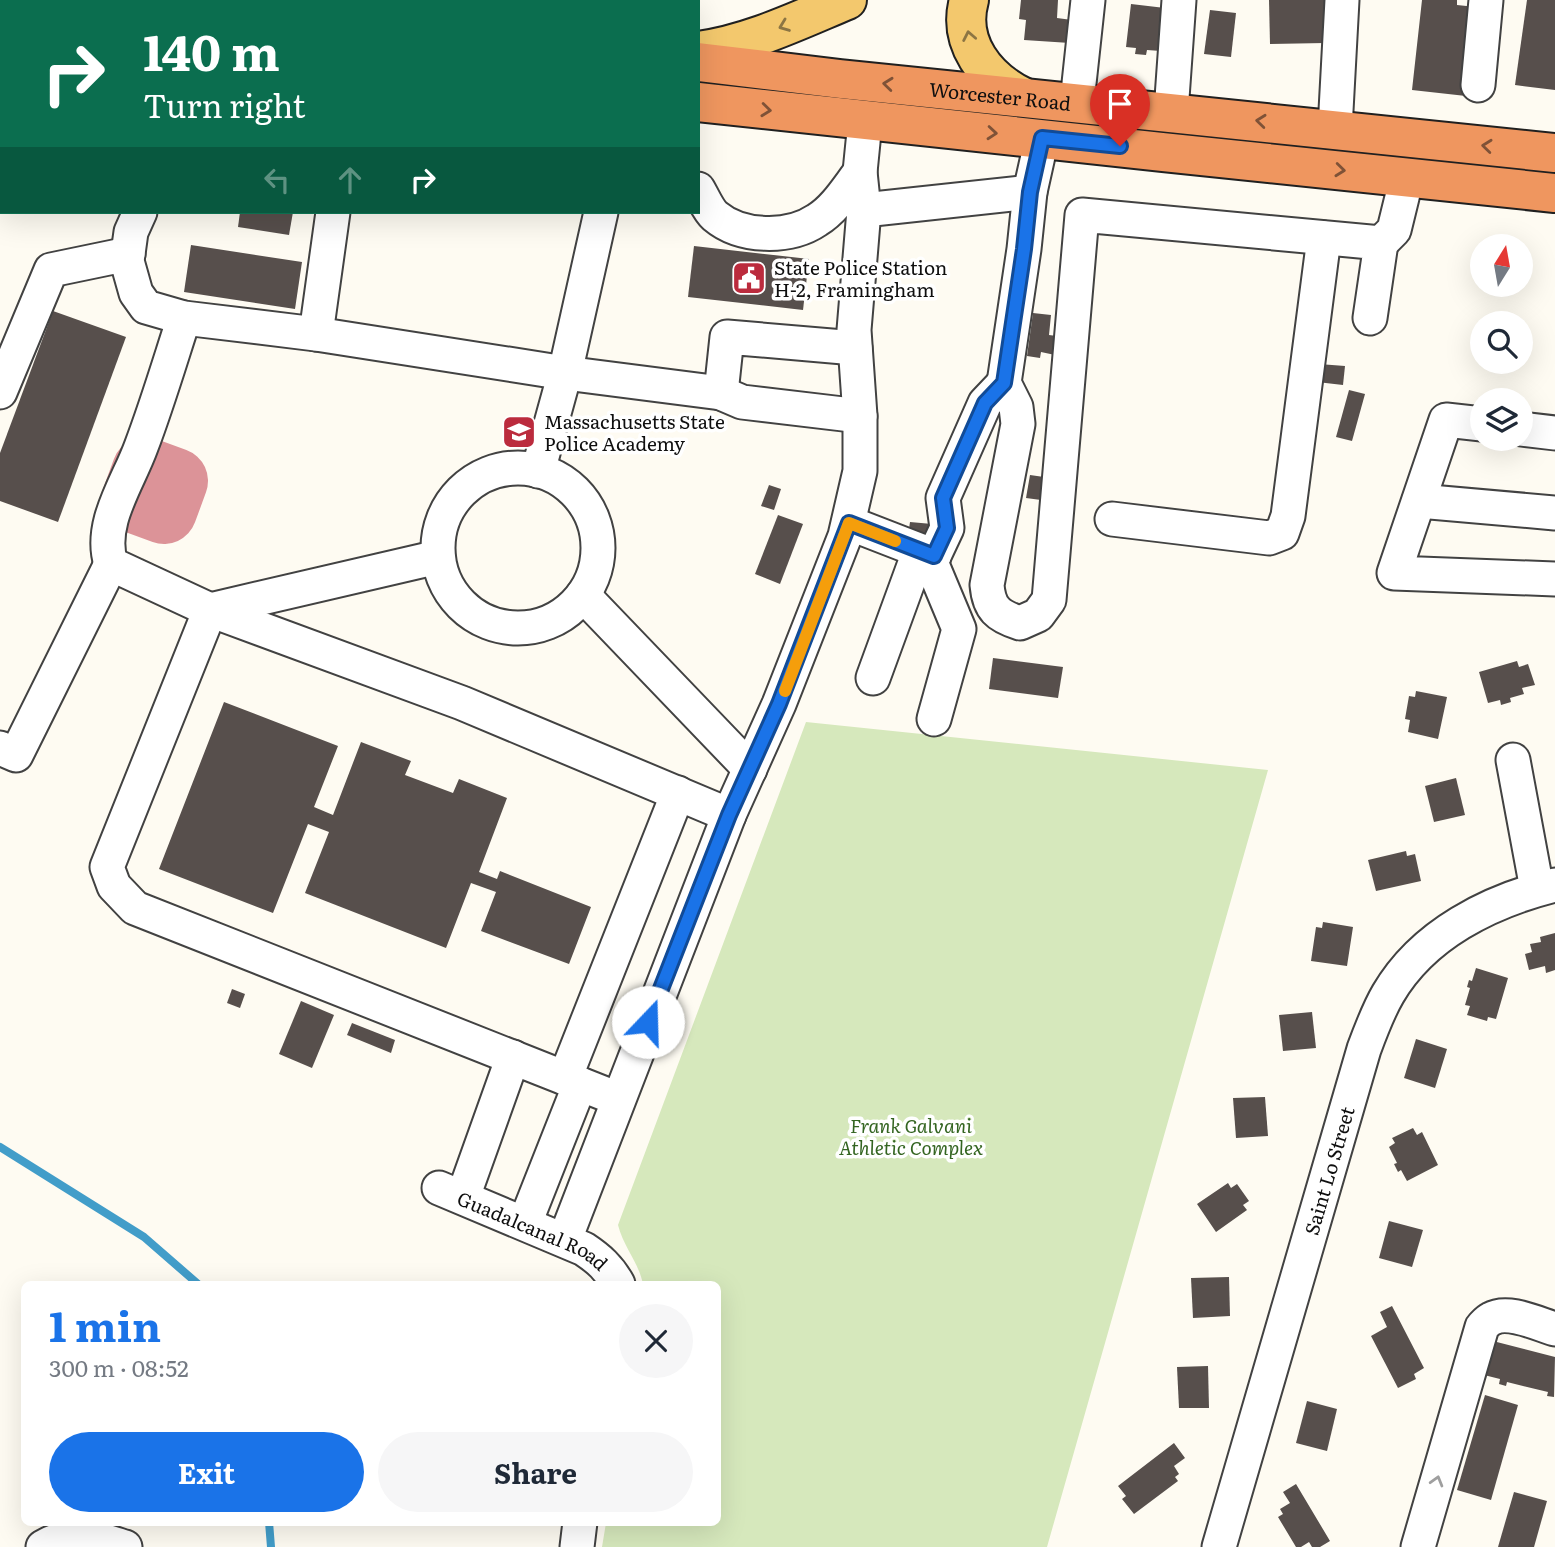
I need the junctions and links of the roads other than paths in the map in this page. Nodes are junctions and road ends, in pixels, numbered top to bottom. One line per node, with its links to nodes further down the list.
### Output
1 (969, 0): 10 (main road, one-way to 1)
2 (1088, 0): 11 (street)
3 (1179, 0): 13 (street)
4 (1342, 0): 15 (street)
5 (1486, 0): 9 (street)
6 (840, 1): 7 (main road, one-way to 7)
7 (700, 51)
8 (700, 62): 10 (highway, Worcester Road, one-way to 8)
9 (1478, 85)
10 (1023, 97): 11 (highway, Worcester Road)
11 (1077, 102): 13 (highway, Worcester Road)
12 (700, 103): 14 (highway, Worcester Road, one-way to 14)
13 (1171, 112): 15 (highway, Worcester Road, one-way to 13)
14 (865, 122): 16 (highway, Worcester Road, one-way to 16); 18 (street)
15 (1335, 129): 17 (highway, Worcester Road, one-way to 15)
16 (1042, 138): 19 (highway, Worcester Road, one-way to 19); 22 (street)
17 (1555, 153)
18 (860, 172): 20 (street); 23 (street)
19 (1407, 177): 21 (highway, Worcester Road); 29 (street)
20 (700, 192)
21 (1555, 193)
22 (1029, 201): 23 (street); 27 (street); 36 (street)
23 (864, 210): 34 (street)
24 (139, 214): 30 (street)
25 (333, 214): 33 (street)
26 (601, 214): 35 (street)
27 (1082, 215): 28 (street); 36 (street)
28 (1324, 238): 29 (street); 46 (street)
29 (1381, 243): 32 (street)
30 (128, 254): 31 (street); 37 (street)
31 (184, 318): 33 (street); 50 (street)
32 (1370, 318)
33 (316, 334): 35 (street)
34 (855, 348): 38 (street); 39 (street)
35 (565, 373): 38 (street); 43 (street)
36 (1004, 383): 49 (street)
37 (0, 392)
38 (721, 393): 39 (street)
39 (860, 416): 47 (street)
40 (1470, 423): 44 (street)
41 (1533, 430): 42 (street)
42 (1555, 433)
43 (538, 471): 48 (street); 52 (street)
44 (1419, 501): 45 (street); 51 (street)
45 (1555, 513)
46 (1112, 519)
47 (849, 523): 49 (street); 58 (street)
48 (438, 557): 52 (street); 53 (street)
49 (932, 559): 54 (street); 55 (street)
50 (111, 565): 53 (street); 56 (street)
51 (1555, 579)
52 (583, 595): 58 (street)
53 (210, 610): 59 (street); 62 (street)
54 (873, 678)
55 (934, 719)
56 (0, 748)
57 (1513, 760): 61 (street)
58 (750, 769): 60 (street)
59 (678, 793): 60 (street); 63 (street)
60 (729, 815): 64 (street)
61 (1546, 887): 73 (street, Saint Lo Street)
62 (513, 1057): 63 (street); 65 (street, Guadalcanal Road)
63 (572, 1081): 64 (street); 65 (street)
64 (618, 1099): 66 (street)
65 (525, 1223): 66 (street, Guadalcanal Road)
66 (565, 1239): 67 (street, Guadalcanal Road)
67 (616, 1281)
68 (1555, 1329): 74 (street, one-way to 68)
69 (580, 1526): 72 (street)
70 (43, 1547): 71 (street)
71 (125, 1547)
72 (577, 1547)
73 (1219, 1547)
74 (1418, 1547)

